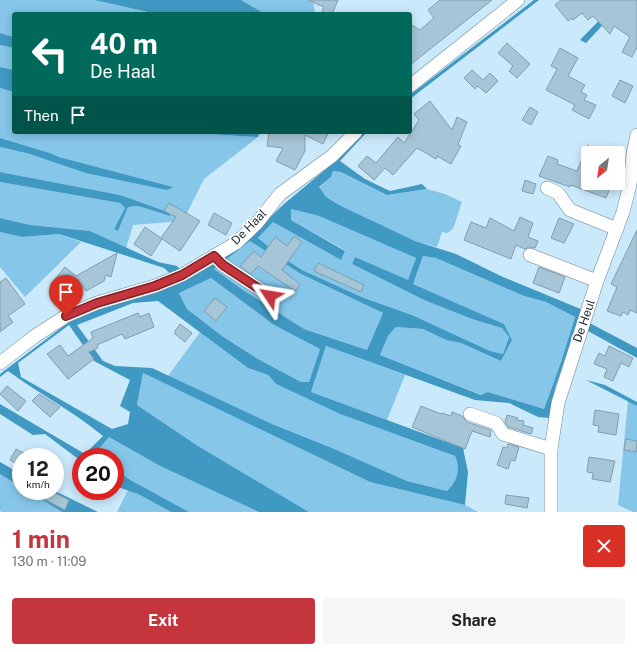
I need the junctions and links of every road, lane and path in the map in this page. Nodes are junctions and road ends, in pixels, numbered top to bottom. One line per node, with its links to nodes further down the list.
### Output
1 (518, 0): 2 (street)
2 (412, 84)
3 (354, 134): 8 (street, De Haal)
4 (636, 139): 6 (street, De Heul)
5 (547, 188): 6 (street)
6 (617, 229): 9 (street, De Heul)
7 (530, 255): 9 (street)
8 (218, 260): 10 (street); 11 (street, De Haal)
9 (597, 281): 13 (street, De Heul)
10 (270, 296)
11 (0, 363)
12 (470, 414): 13 (street)
13 (552, 449): 14 (street, De Heul)
14 (552, 512)

